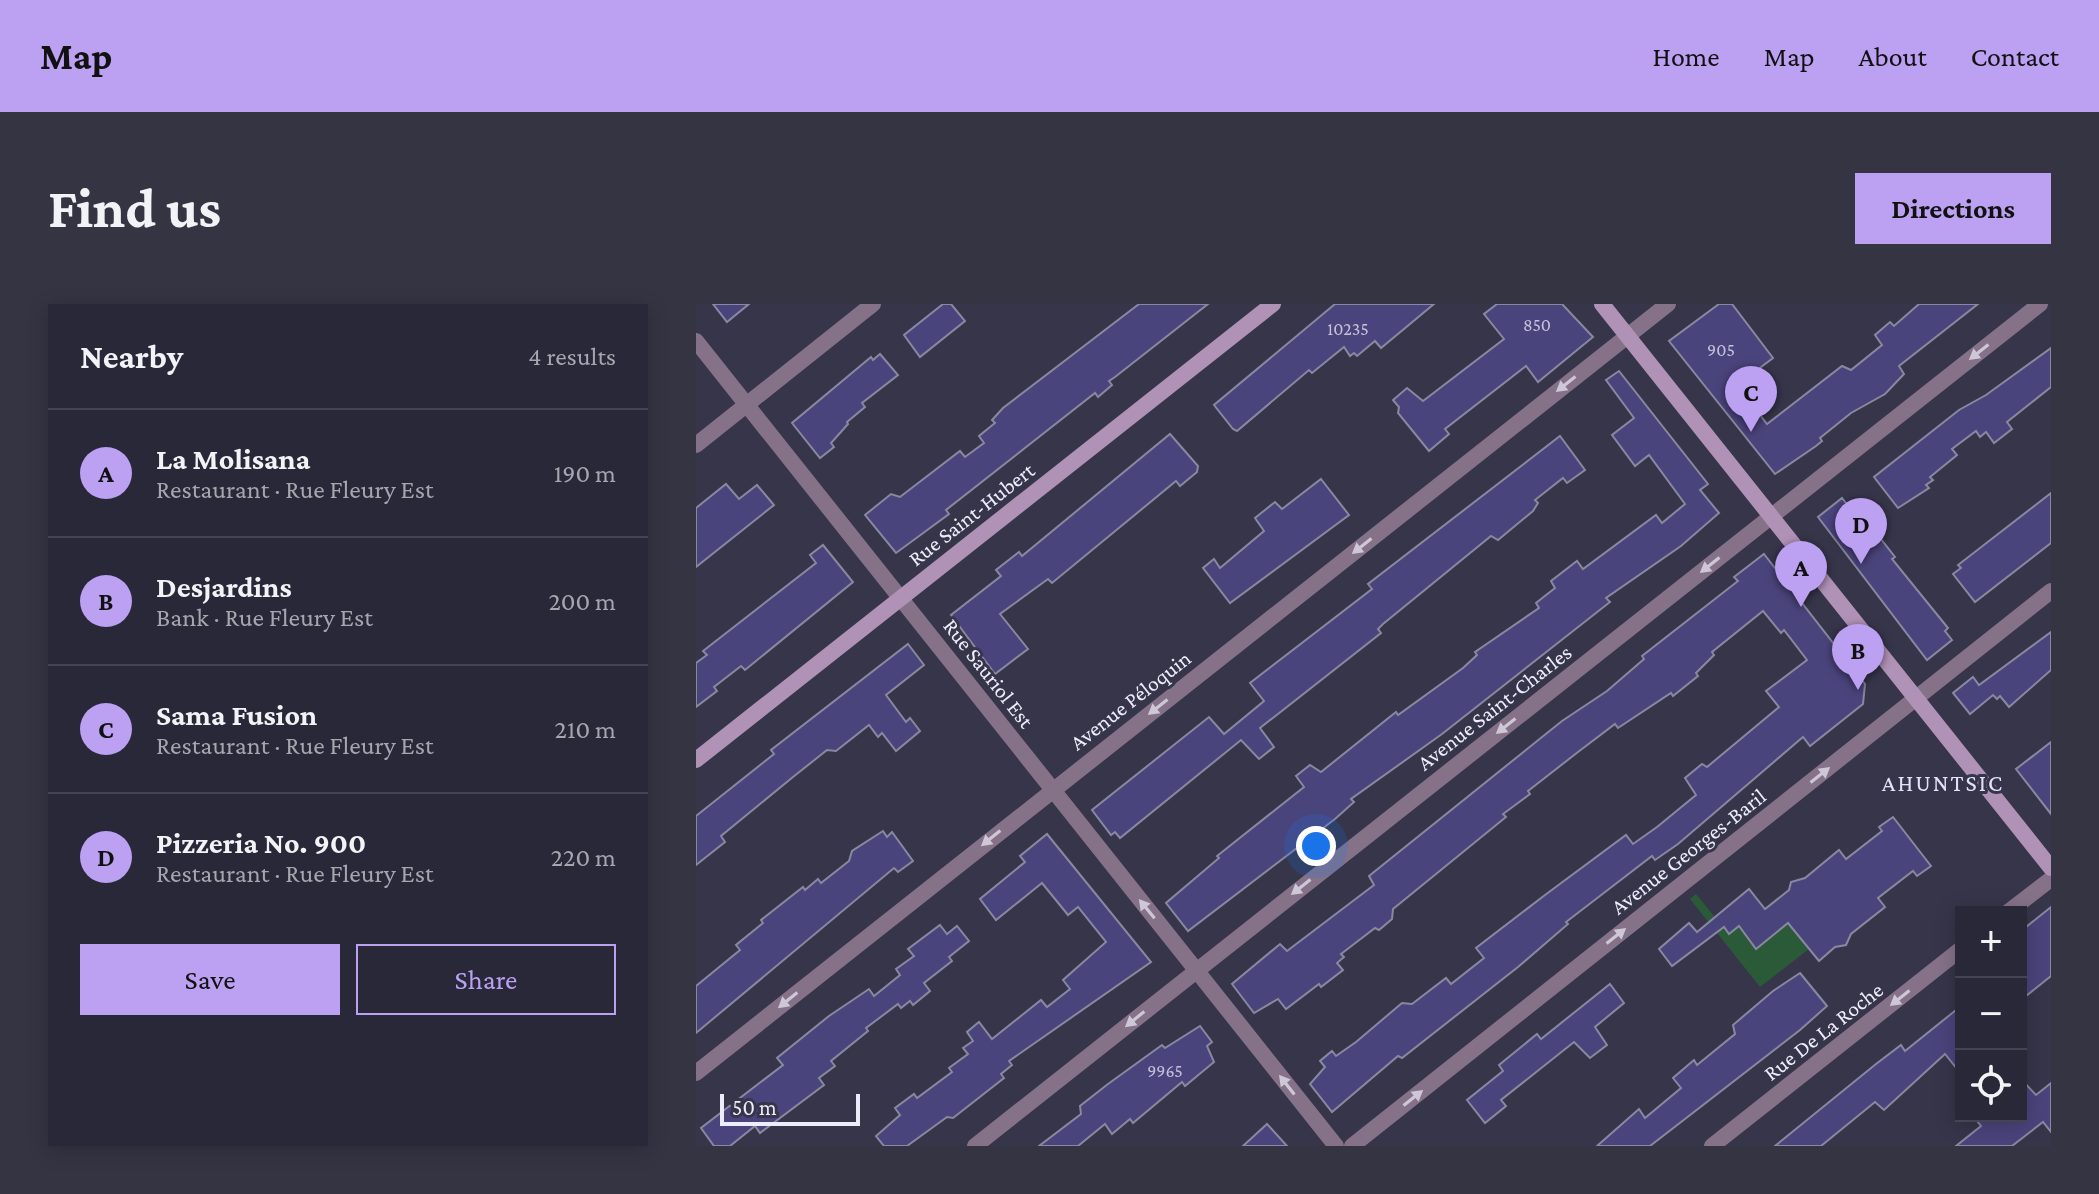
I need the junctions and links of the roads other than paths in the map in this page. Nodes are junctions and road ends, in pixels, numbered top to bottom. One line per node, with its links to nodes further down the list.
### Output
1 (873, 304): 8 (street)
2 (1273, 304): 12 (main road, Rue Saint-Hubert)
3 (1602, 304): 6 (main road)
4 (1668, 304): 6 (street, Avenue Péloquin)
5 (2040, 304): 10 (street, Avenue Saint-Charles, one-way to 10)
6 (1627, 336): 10 (main road); 15 (street, Avenue Péloquin, one-way to 15)
7 (696, 341): 8 (street, Rue Sauriol Est)
8 (747, 404): 9 (street); 12 (street, Rue Sauriol Est)
9 (696, 445)
10 (1771, 517): 13 (main road); 20 (street, Avenue Saint-Charles, one-way to 20)
11 (2051, 591): 13 (street, Avenue Georges-Baril)
12 (901, 597): 14 (main road, Rue Saint-Hubert); 15 (street, Rue Sauriol Est)
13 (1916, 698): 16 (main road); 24 (street, Avenue Georges-Baril, one-way to 13)
14 (696, 760)
15 (1052, 790): 20 (street, Rue Sauriol Est, one-way to 15); 21 (street, Avenue Péloquin, one-way to 21)
16 (2051, 868)
17 (2051, 879): 18 (street)
18 (2016, 906)
19 (1955, 954): 25 (street, Rue De La Roche, one-way to 25)
20 (1196, 970): 22 (street, Avenue Saint-Charles, one-way to 22); 23 (street, Rue Sauriol Est, one-way to 20)
21 (696, 1073)
22 (975, 1146)
23 (1336, 1146)
24 (1352, 1146)
25 (1712, 1146)

